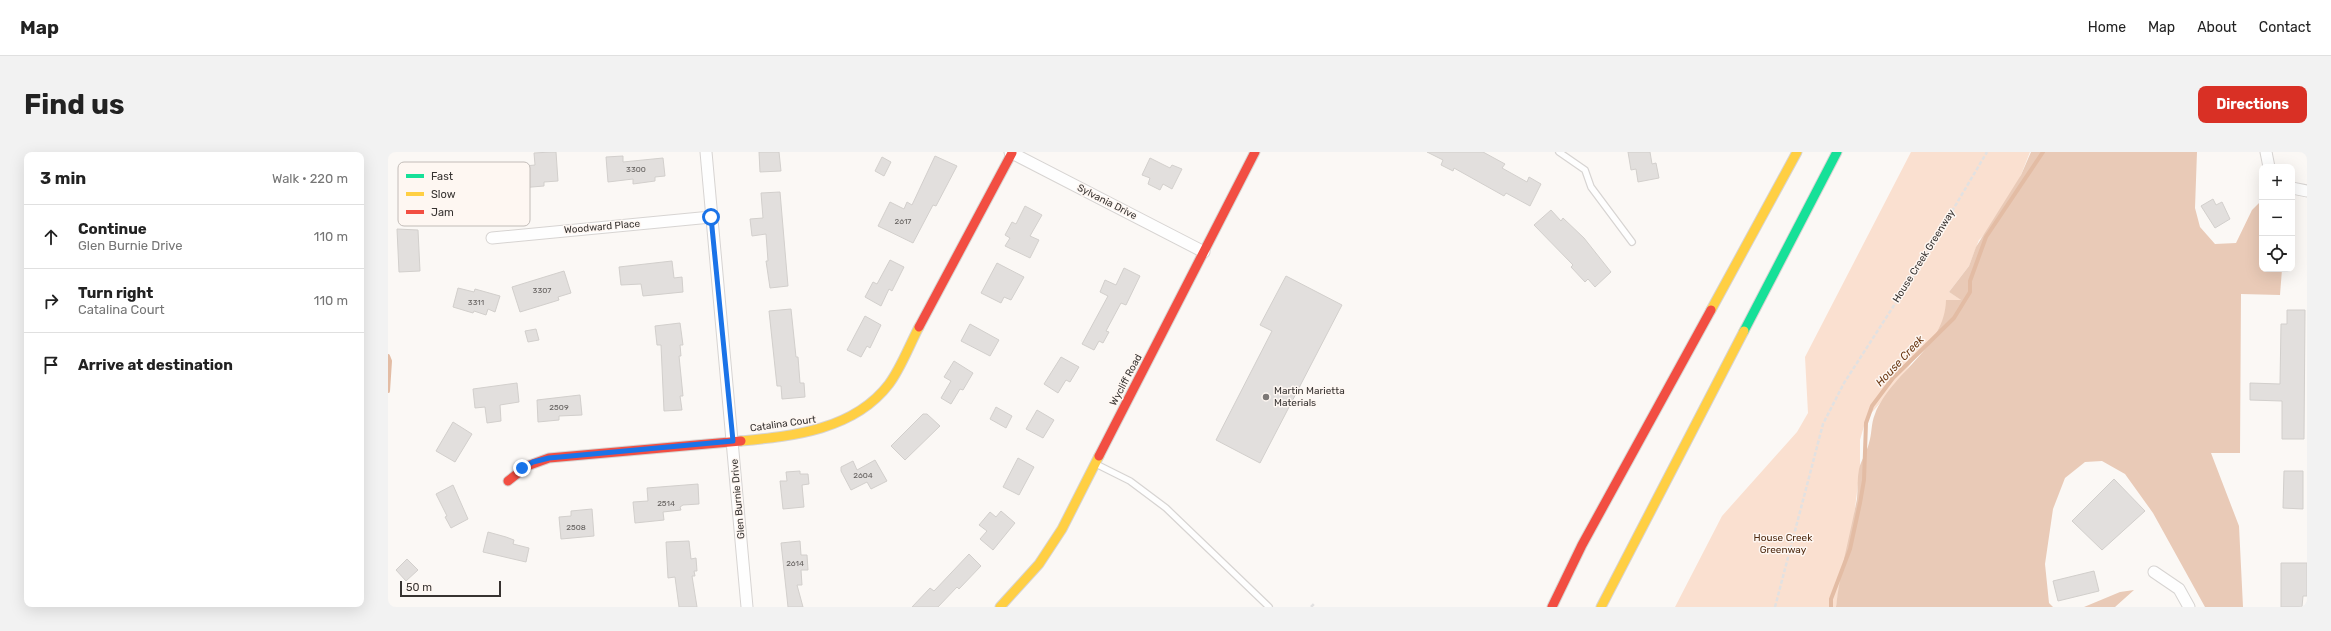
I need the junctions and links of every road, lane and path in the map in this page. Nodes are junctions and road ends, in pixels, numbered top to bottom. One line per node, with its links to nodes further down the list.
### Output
1 (706, 152): 12 (street, Glen Burnie Drive)
2 (1255, 152): 15 (main road, Wycliff Road)
3 (1559, 152): 14 (lane)
4 (1797, 152): 25 (main road)
5 (1837, 152): 26 (main road)
6 (1987, 152): 27 (path, House Creek Greenway)
7 (2266, 152): 9 (street)
8 (1011, 153): 15 (street, Sylvania Drive); 16 (main road, Catalina Court)
9 (2268, 164)
10 (2295, 189): 11 (street)
11 (2307, 191)
12 (711, 217): 13 (street, Woodward Place); 16 (street, Glen Burnie Drive)
13 (492, 238)
14 (1632, 242)
15 (1204, 252): 17 (main road, Wycliff Road)
16 (733, 441): 18 (main road, Catalina Court); 21 (street, Glen Burnie Drive)
17 (1095, 464): 22 (main road, Wycliff Road); 23 (lane)
18 (508, 481)
19 (2154, 572): 28 (street)
20 (1314, 604): 24 (path)
21 (747, 607)
22 (1000, 607)
23 (1269, 607)
24 (1311, 607)
25 (1552, 607)
26 (1601, 607)
27 (1774, 607)
28 (2189, 607)

